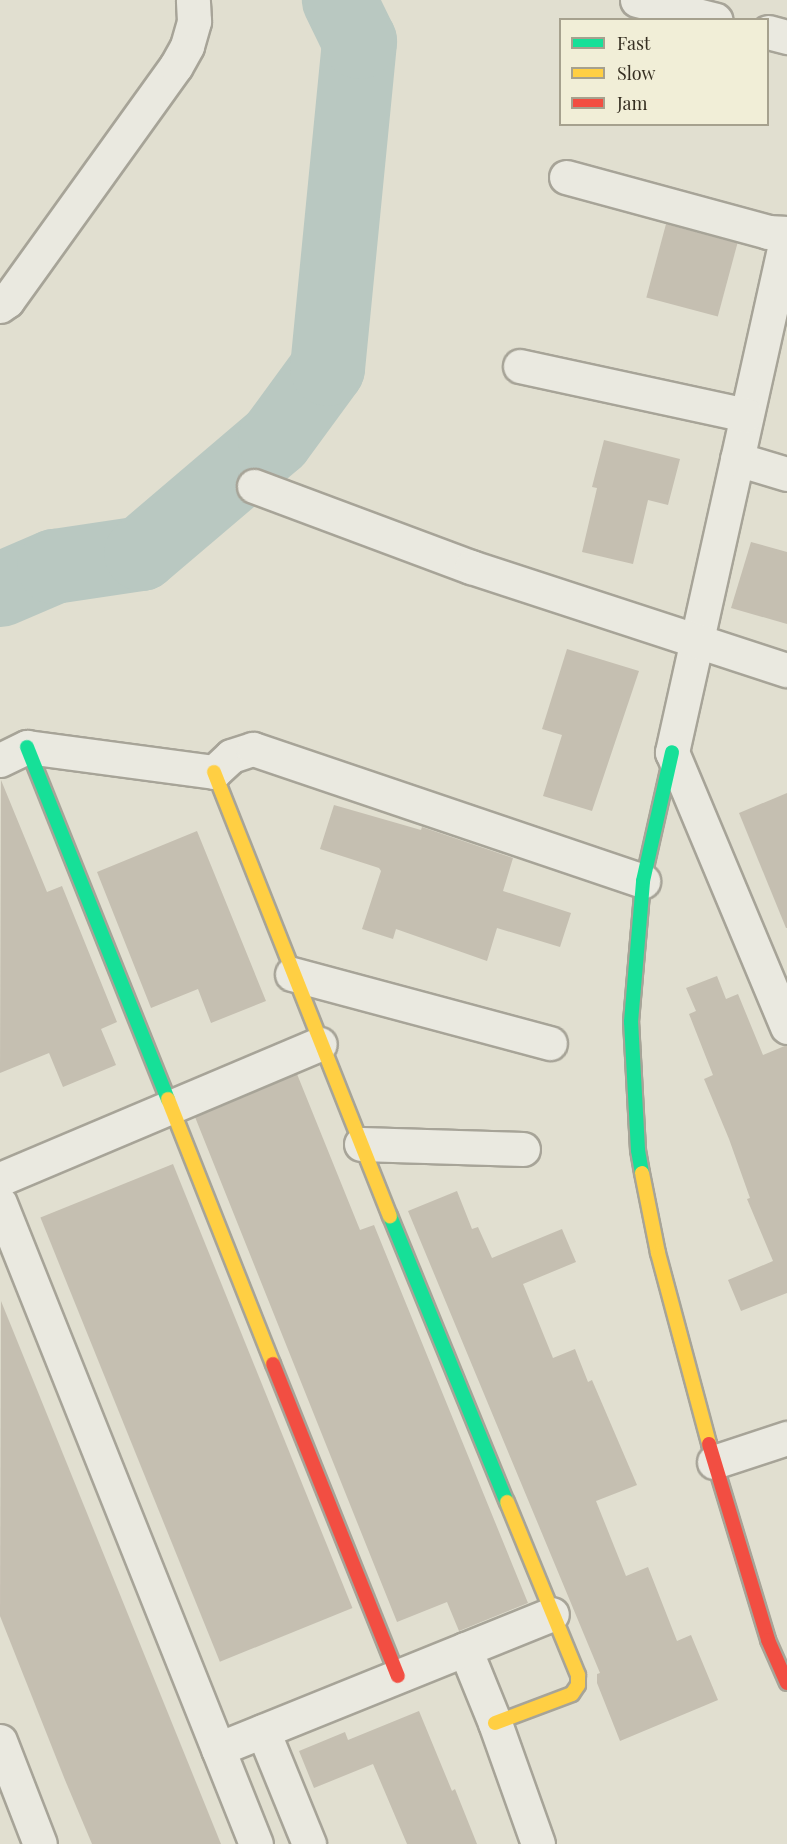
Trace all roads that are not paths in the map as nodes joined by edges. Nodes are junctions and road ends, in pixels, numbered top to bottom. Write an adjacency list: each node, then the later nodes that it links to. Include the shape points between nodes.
1 (193, 0): 9 (street, via 194,21 176,66)
2 (637, 0): 3 (street)
3 (708, 18)
4 (769, 32): 5 (street)
5 (787, 37)
6 (566, 177): 7 (street)
7 (787, 234): 8 (street)
8 (783, 271): 11 (street)
9 (0, 306)
10 (520, 366): 11 (street)
11 (746, 415): 12 (street)
12 (737, 459): 13 (street); 15 (street)
13 (787, 474)
14 (254, 486): 15 (street, via 471,567)
15 (697, 639): 16 (street); 17 (street)
16 (787, 670)
17 (672, 752): 20 (street); 22 (street)
18 (14, 753): 19 (street); 25 (street)
19 (214, 772): 20 (street, via 231,756 253,749); 21 (street)
20 (643, 881): 31 (street, via 631,1022 638,1150 658,1253)
21 (292, 974): 23 (street); 24 (street)
22 (787, 1027)
23 (550, 1043)
24 (320, 1044): 25 (street); 26 (street)
25 (171, 1106): 28 (street); 34 (street)
26 (360, 1144): 27 (street); 32 (street)
27 (523, 1149)
28 (0, 1179)
29 (0, 1203): 39 (street)
30 (787, 1438): 31 (street)
31 (714, 1462): 35 (street, via 768,1640)
32 (552, 1614): 33 (street); 36 (street, via 578,1675 576,1691)
33 (465, 1649): 34 (street); 36 (street)
34 (398, 1676): 37 (street)
35 (787, 1683)
36 (495, 1723): 43 (street)
37 (263, 1731): 39 (street); 42 (street)
38 (0, 1741): 40 (street)
39 (218, 1749): 41 (street)
40 (39, 1844)
41 (256, 1844)
42 (309, 1844)
43 (538, 1844)

